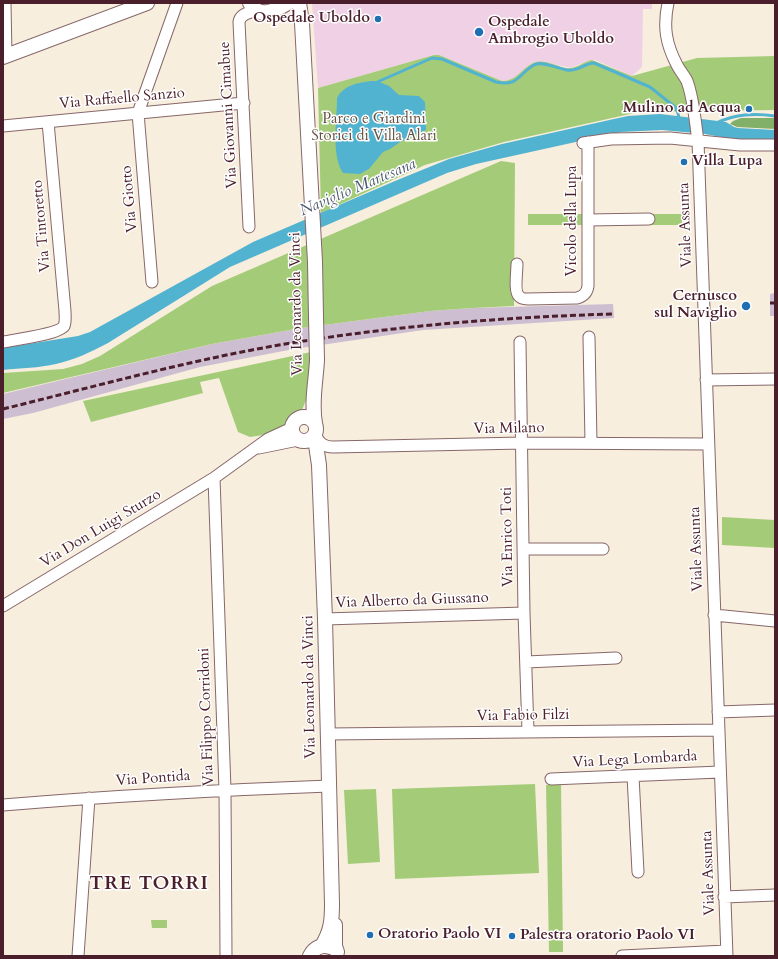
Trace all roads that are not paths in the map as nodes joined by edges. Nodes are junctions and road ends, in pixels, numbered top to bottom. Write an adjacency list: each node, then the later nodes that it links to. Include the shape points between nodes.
1 (5, 3): 7 (street)
2 (147, 3): 7 (street)
3 (177, 3): 9 (street)
4 (291, 3): 6 (street, via 263,13); 24 (street, Via Leonardo da Vinci, bridge, via 302,23 315,262 317,360)
5 (668, 3): 12 (street, Viale Assunta, via 667,41 669,50 687,82 694,108)
6 (253, 7): 8 (street, Via Giovanni Cimabue, via 240,19)
7 (4, 57)
8 (244, 103): 9 (street, Via Raffaello Sanzio); 16 (street, Via Giovanni Cimabue)
9 (138, 113): 10 (street, Via Raffaello Sanzio); 18 (street, Via Giotto)
10 (48, 122): 11 (street, Via Raffaello Sanzio); 20 (street, Via Tintoretto, via 65,321 63,328 49,333)
11 (3, 126)
12 (698, 141): 13 (street); 15 (street, Vicolo della Lupa, via 656,138 585,142); 23 (street, Viale Assunta)
13 (775, 145)
14 (649, 219): 15 (street)
15 (588, 220): 17 (street, Vicolo della Lupa, via 588,286 584,295 577,298 521,298 516,291)
16 (249, 227)
17 (517, 264)
18 (152, 282)
19 (589, 337): 28 (street)
20 (3, 342)
21 (520, 342): 27 (street, Via Enrico Toti)
22 (775, 379): 23 (street)
23 (706, 380): 29 (street, Viale Assunta)
24 (314, 393): 25 (street, Via Leonardo da Vinci); 26 (street, Via Leonardo da Vinci)
25 (315, 429): 26 (street, via 308,441); 26 (street, via 309,417); 27 (street, Via Milano, via 318,440 323,445 333,447); 30 (street, Via Leonardo da Vinci)
26 (297, 432): 30 (street); 31 (street, Via Don Luigi Sturzo, via 268,439)
27 (522, 443): 28 (street, Via Milano); 32 (street, Via Enrico Toti)
28 (591, 443): 29 (street, Via Milano)
29 (708, 444): 35 (street, Viale Assunta)
30 (318, 459): 37 (street, Via Leonardo da Vinci)
31 (214, 478): 34 (street, Via Don Luigi Sturzo); 50 (street, Via Filippo Corridoni)
32 (524, 549): 33 (street); 36 (street, Via Enrico Toti)
33 (602, 549)
34 (3, 606)
35 (714, 614): 38 (street); 42 (street, Viale Assunta)
36 (524, 616): 37 (street, Via Alberto da Giussano); 40 (street, Via Enrico Toti)
37 (325, 619): 45 (street, Via Leonardo da Vinci)
38 (775, 621)
39 (616, 658): 40 (street)
40 (526, 662): 44 (street, Via Enrico Toti)
41 (775, 710): 42 (street)
42 (718, 712): 43 (street, Viale Assunta)
43 (719, 730): 44 (street, Via Fabio Filzi); 46 (street, Viale Assunta)
44 (528, 731): 45 (street, Via Fabio Filzi)
45 (328, 734): 49 (street, Via Leonardo da Vinci)
46 (720, 772): 47 (street, Via Lega Lombarda); 55 (street, Viale Assunta)
47 (633, 776): 48 (street, Via Lega Lombarda); 53 (street)
48 (551, 779)
49 (329, 786): 50 (street, Via Pontida); 56 (street, Via Leonardo da Vinci)
50 (225, 790): 51 (street, Via Pontida); 61 (street, Via Filippo Corridoni)
51 (89, 798): 52 (street, Via Pontida); 60 (street)
52 (3, 805)
53 (638, 872)
54 (775, 895): 55 (street)
55 (724, 897): 58 (street, Viale Assunta)
56 (332, 914): 57 (street, Via Leonardo da Vinci, via 329,935); 59 (street, Via Leonardo da Vinci)
57 (322, 946): 59 (street, via 328,946); 62 (street, via 314,950)
58 (726, 953): 63 (street)
59 (338, 954)
60 (78, 956)
61 (226, 956)
62 (310, 956)
63 (622, 956)

